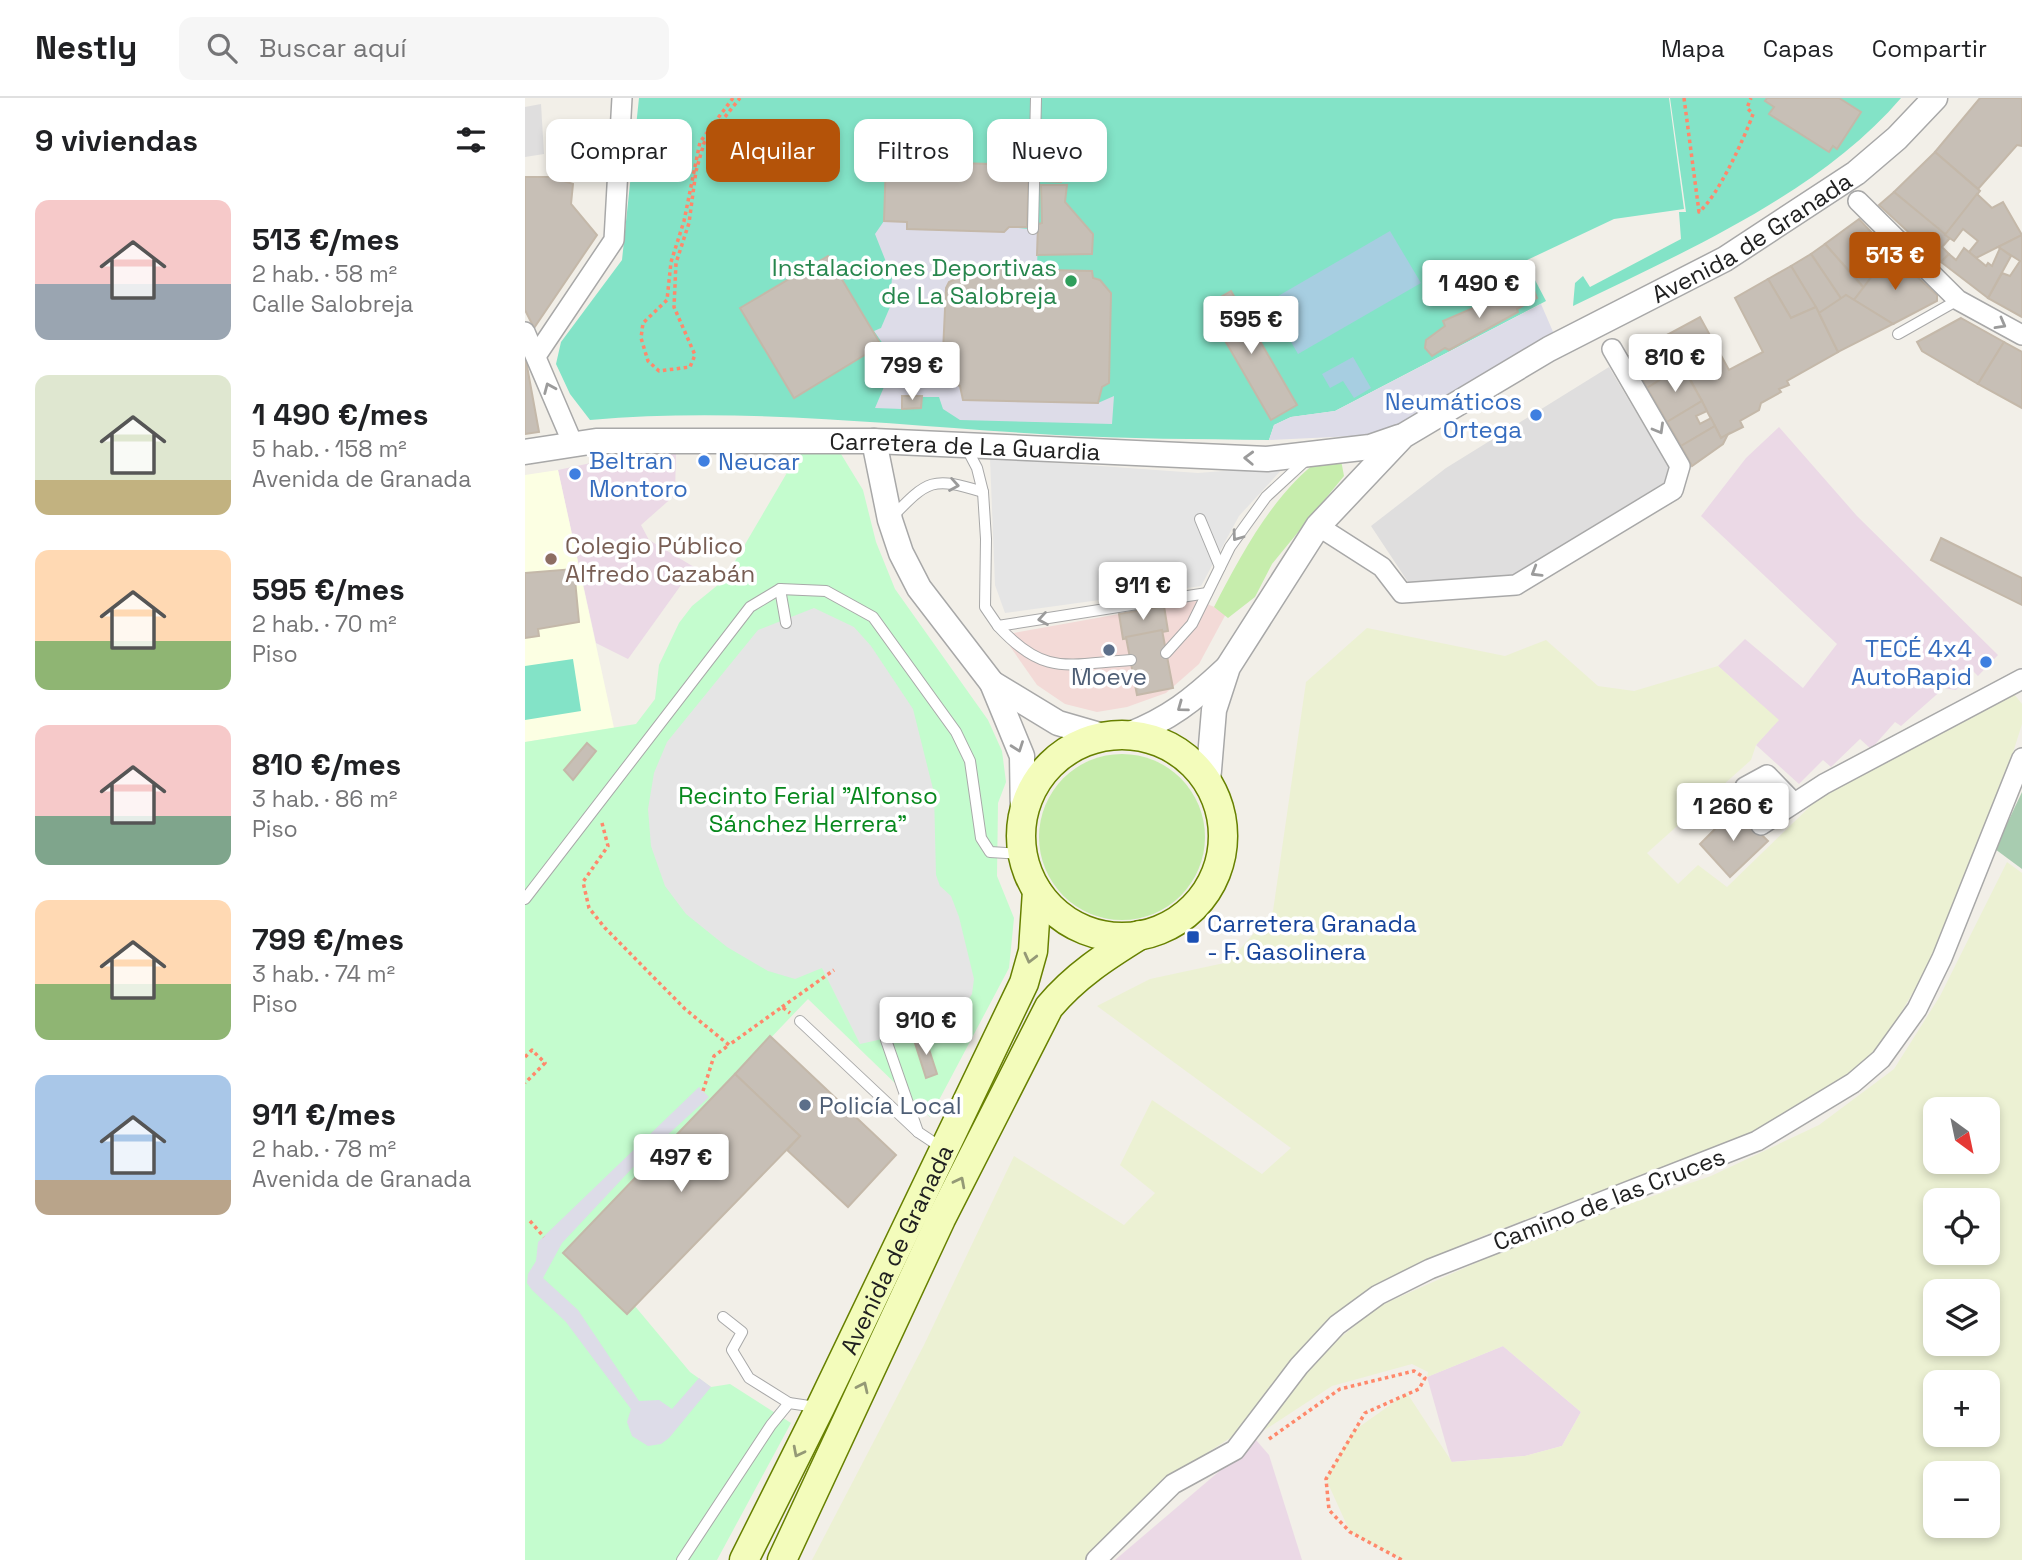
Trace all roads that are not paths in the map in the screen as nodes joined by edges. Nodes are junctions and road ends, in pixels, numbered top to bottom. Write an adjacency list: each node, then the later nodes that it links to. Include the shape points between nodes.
1 (622, 98): 11 (street, via 614,240)
2 (1036, 98): 5 (lane)
3 (1935, 98): 12 (street, Avenida de Granada, via 1856,173 1725,260 1549,349)
4 (1858, 201): 6 (street)
5 (1033, 229)
6 (1958, 300): 8 (lane); 9 (street, one-way to 9)
7 (525, 332): 11 (street)
8 (1898, 334)
9 (2022, 335)
10 (1612, 349): 21 (street, one-way to 21, via 1680,466 1673,490 1516,585 1402,593 1382,567)
11 (536, 356): 14 (street, one-way to 11)
12 (1403, 436): 16 (street, Carretera de La Guardia, via 1370,447); 21 (street, Avenida de Granada)
13 (874, 441): 14 (street, Carretera de La Guardia); 15 (street, Carretera de La Guardia); 20 (street)
14 (573, 444): 17 (street, Carretera de La Guardia)
15 (965, 447): 16 (street, Carretera de La Guardia, one-way to 15, via 1267,458); 18 (lane)
16 (1316, 450): 22 (lane, one-way to 22, via 1266,497)
17 (525, 452)
18 (983, 492): 20 (lane, one-way to 18, via 929,483 948,482); 26 (lane, via 985,607)
19 (1200, 519): 22 (lane)
20 (890, 520): 31 (street, via 919,588)
21 (1318, 526): 29 (street, Avenida de Granada)
22 (1220, 567): 24 (lane)
23 (780, 589): 25 (lane); 39 (lane, via 826,591 873,617 956,732 969,761 981,838 990,852); 41 (lane, via 750,607)
24 (1207, 593): 26 (lane, one-way to 26); 27 (lane, via 1192,624)
25 (786, 623)
26 (998, 626): 28 (lane, via 1020,650 1051,665)
27 (1166, 653)
28 (1131, 660)
29 (1228, 667): 32 (street, Avenida de Granada, one-way to 32, via 1183,708); 34 (street, Avenida de Granada, via 1214,710)
30 (2022, 679): 36 (street)
31 (992, 683): 32 (street, via 1058,723); 37 (street, one-way to 37, via 1022,756)
32 (1116, 736): 34 (main road, via 1144,737 1174,748); 37 (main road, via 1087,741 1057,759 1035,785)
33 (2022, 758): 53 (street, Camino de las Cruces, via 1942,958 1917,1009 1881,1059 1853,1083 1756,1141 1430,1269 1378,1295 1337,1325 1299,1366 1235,1450 1173,1484)
34 (1208, 782): 42 (main road, via 1223,828 1215,876 1185,915)
35 (1745, 787): 36 (street, via 1767,775)
36 (1794, 803): 38 (street)
37 (1023, 817): 39 (main road)
38 (1761, 825)
39 (1022, 855): 40 (main road)
40 (1037, 891): 42 (main road, via 1057,913 1082,928 1110,936); 46 (main road, Avenida de Granada, one-way to 46, via 1033,951 1024,984)
41 (525, 899)
42 (1140, 935): 52 (main road, Avenida de Granada, one-way to 42, via 941,1219 1049,1007 1094,963)
43 (800, 1021): 45 (lane)
44 (886, 1040): 45 (lane)
45 (918, 1132): 46 (lane)
46 (943, 1148): 49 (main road, Avenida de Granada)
47 (723, 1317): 48 (lane, via 742,1332 732,1350 749,1378)
48 (789, 1403): 49 (lane); 50 (lane)
49 (820, 1408): 51 (main road, Avenida de Granada, one-way to 51)
50 (682, 1560)
51 (744, 1560)
52 (782, 1560)
53 (1096, 1560)

